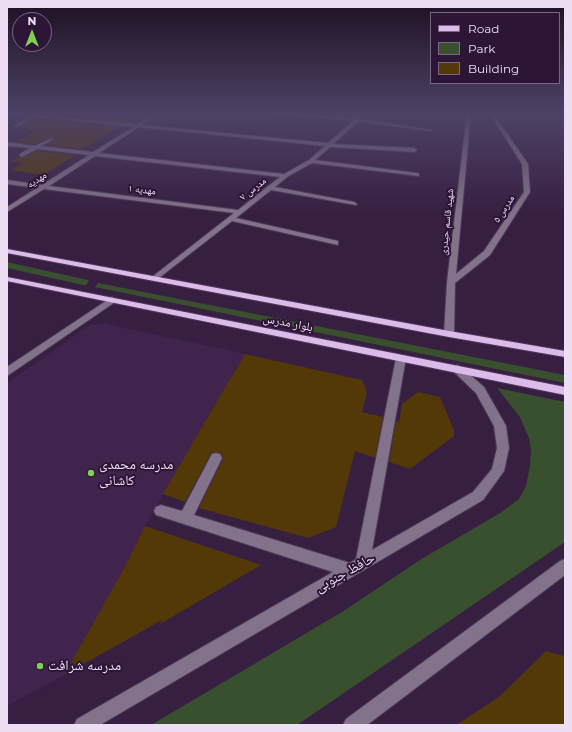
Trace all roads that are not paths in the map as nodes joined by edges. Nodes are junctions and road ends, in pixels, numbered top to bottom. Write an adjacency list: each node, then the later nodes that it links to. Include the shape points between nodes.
1 (37, 147): 10 (street)
2 (38, 147): 9 (street)
3 (105, 147): 9 (street, مهدیه)
4 (327, 147): 11 (street, مدرس ۷)
5 (366, 147): 8 (street)
6 (465, 147): 25 (street, شهید قاسم حیدری)
7 (514, 147): 25 (street, مدرس ۵, via 525,164 527,192 488,253)
8 (414, 150)
9 (95, 154): 13 (street); 15 (street, مهدیه)
10 (22, 155)
11 (311, 161): 12 (street); 13 (street, مدرس ۷)
12 (417, 175)
13 (285, 176): 16 (street, مدرس ۷)
14 (7, 182): 15 (street, مهدیه ۱)
15 (42, 187): 18 (street, مهدیه); 19 (street, مهدیه ۱)
16 (270, 188): 17 (street); 19 (street, مدرس ۷)
17 (354, 204)
18 (7, 210)
19 (239, 212): 20 (street, مدرس ۷)
20 (230, 219): 21 (street); 24 (street, مدرس ۷)
21 (335, 243)
22 (7, 250): 24 (main road, بلوار مدرس)
23 (7, 279): 26 (main road, بلوار مدرس)
24 (155, 279): 27 (main road, بلوار مدرس)
25 (451, 282): 27 (street, شهید قاسم حیدری)
26 (112, 300): 29 (main road, بلوار مدرس); 31 (street)
27 (449, 334): 28 (main road, بلوار مدرس)
28 (565, 354)
29 (401, 358): 30 (main road, بلوار مدرس); 37 (street)
30 (457, 369): 32 (main road, بلوار مدرس); 37 (street, حافظ جنوبی, via 480,390 499,425 503,448 498,470 478,496)
31 (7, 372)
32 (565, 391)
33 (216, 458): 35 (street)
34 (161, 510): 35 (street)
35 (185, 519): 37 (street)
36 (565, 566): 39 (street)
37 (356, 567): 38 (street, حافظ جنوبی)
38 (83, 725)
39 (352, 725)

